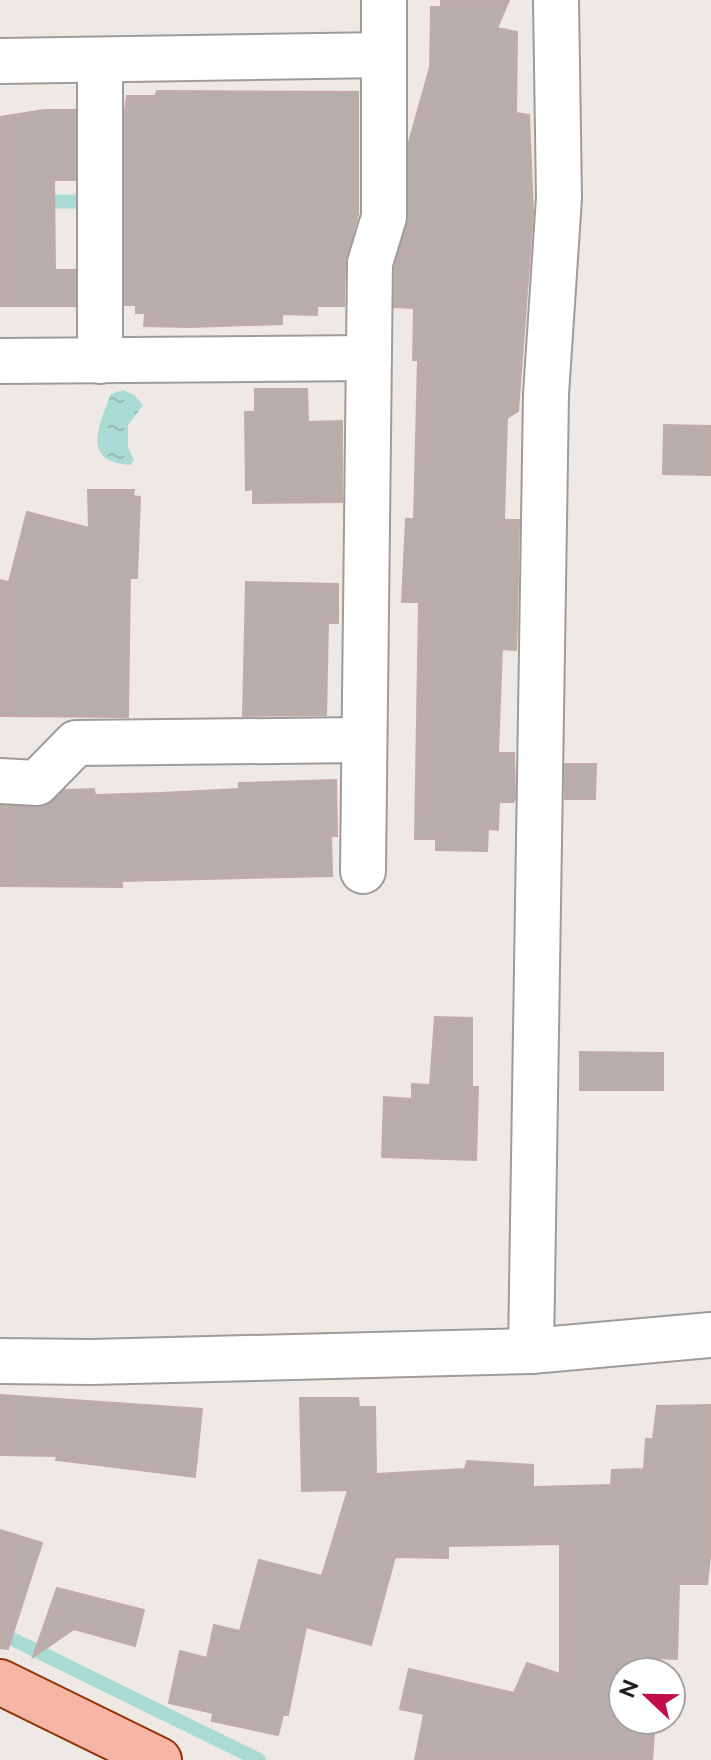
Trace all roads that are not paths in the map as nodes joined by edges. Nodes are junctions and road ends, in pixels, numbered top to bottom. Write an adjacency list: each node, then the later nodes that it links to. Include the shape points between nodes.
1 (384, 0): 3 (street)
2 (556, 0): 13 (street, via 559,198 546,394)
3 (384, 55): 4 (street); 6 (street, via 384,217 370,263)
4 (100, 60): 5 (street); 8 (street)
5 (0, 61)
6 (369, 358): 8 (street); 9 (street)
7 (0, 361): 8 (street)
8 (100, 361)
9 (362, 740): 10 (street, via 76,743 37,783); 11 (street)
10 (0, 781)
11 (363, 871)
12 (711, 1335): 13 (street)
13 (531, 1351): 14 (street)
14 (0, 1361)
15 (0, 1682): 16 (main road)
16 (159, 1760)

